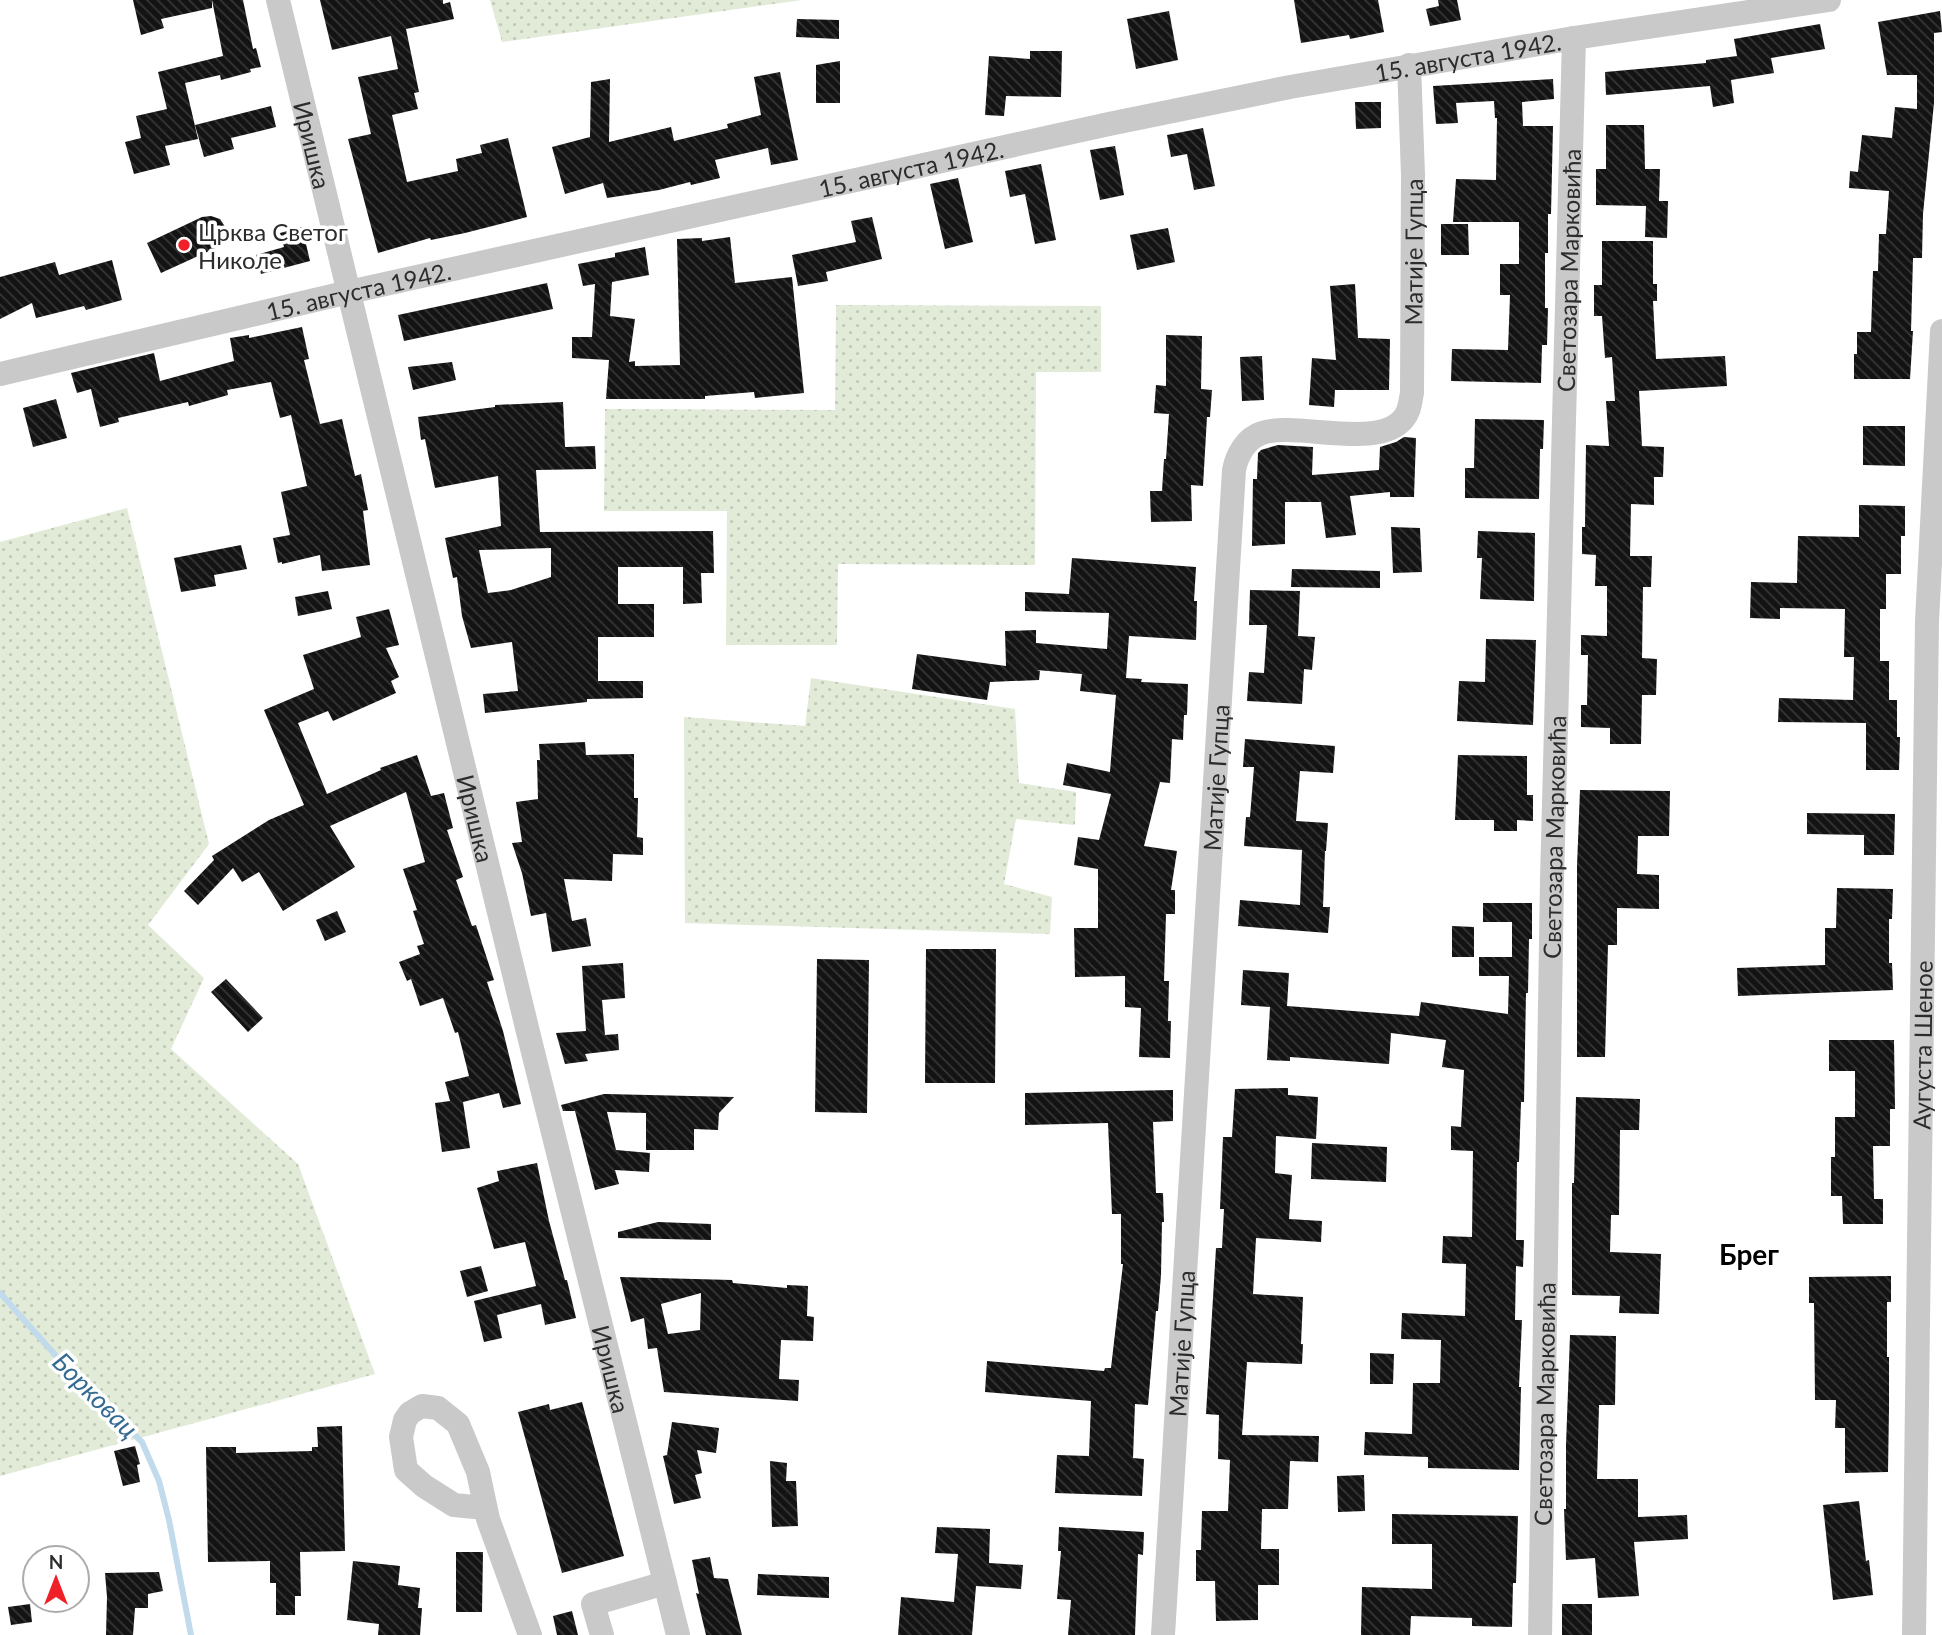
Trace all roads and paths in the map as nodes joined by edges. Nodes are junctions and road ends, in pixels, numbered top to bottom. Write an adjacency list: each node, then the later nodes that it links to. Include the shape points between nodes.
1 (278, 0): 5 (street, Иришка)
2 (1829, 0): 3 (street, 15. августа 1942.)
3 (1574, 38): 4 (street, 15. августа 1942.); 14 (street, Светозара Марковића, via 1552,880)
4 (1409, 65): 5 (street, 15. августа 1942., via 1122,122); 13 (street, Матије Гупца, via 1413,175 1409,411 1398,425 1382,432 1261,433 1243,448 1234,470)
5 (349, 292): 7 (street, 15. августа 1942.); 9 (street, Иришка)
6 (1942, 331): 15 (street, Аугуста Шеное, via 1926,635)
7 (0, 374)
8 (485, 1508): 10 (street)
9 (665, 1583): 11 (street, via 593,1604); 12 (street, Иришка)
10 (530, 1635)
11 (602, 1635)
12 (678, 1635)
13 (1163, 1635)
14 (1540, 1635)
15 (1914, 1635)

